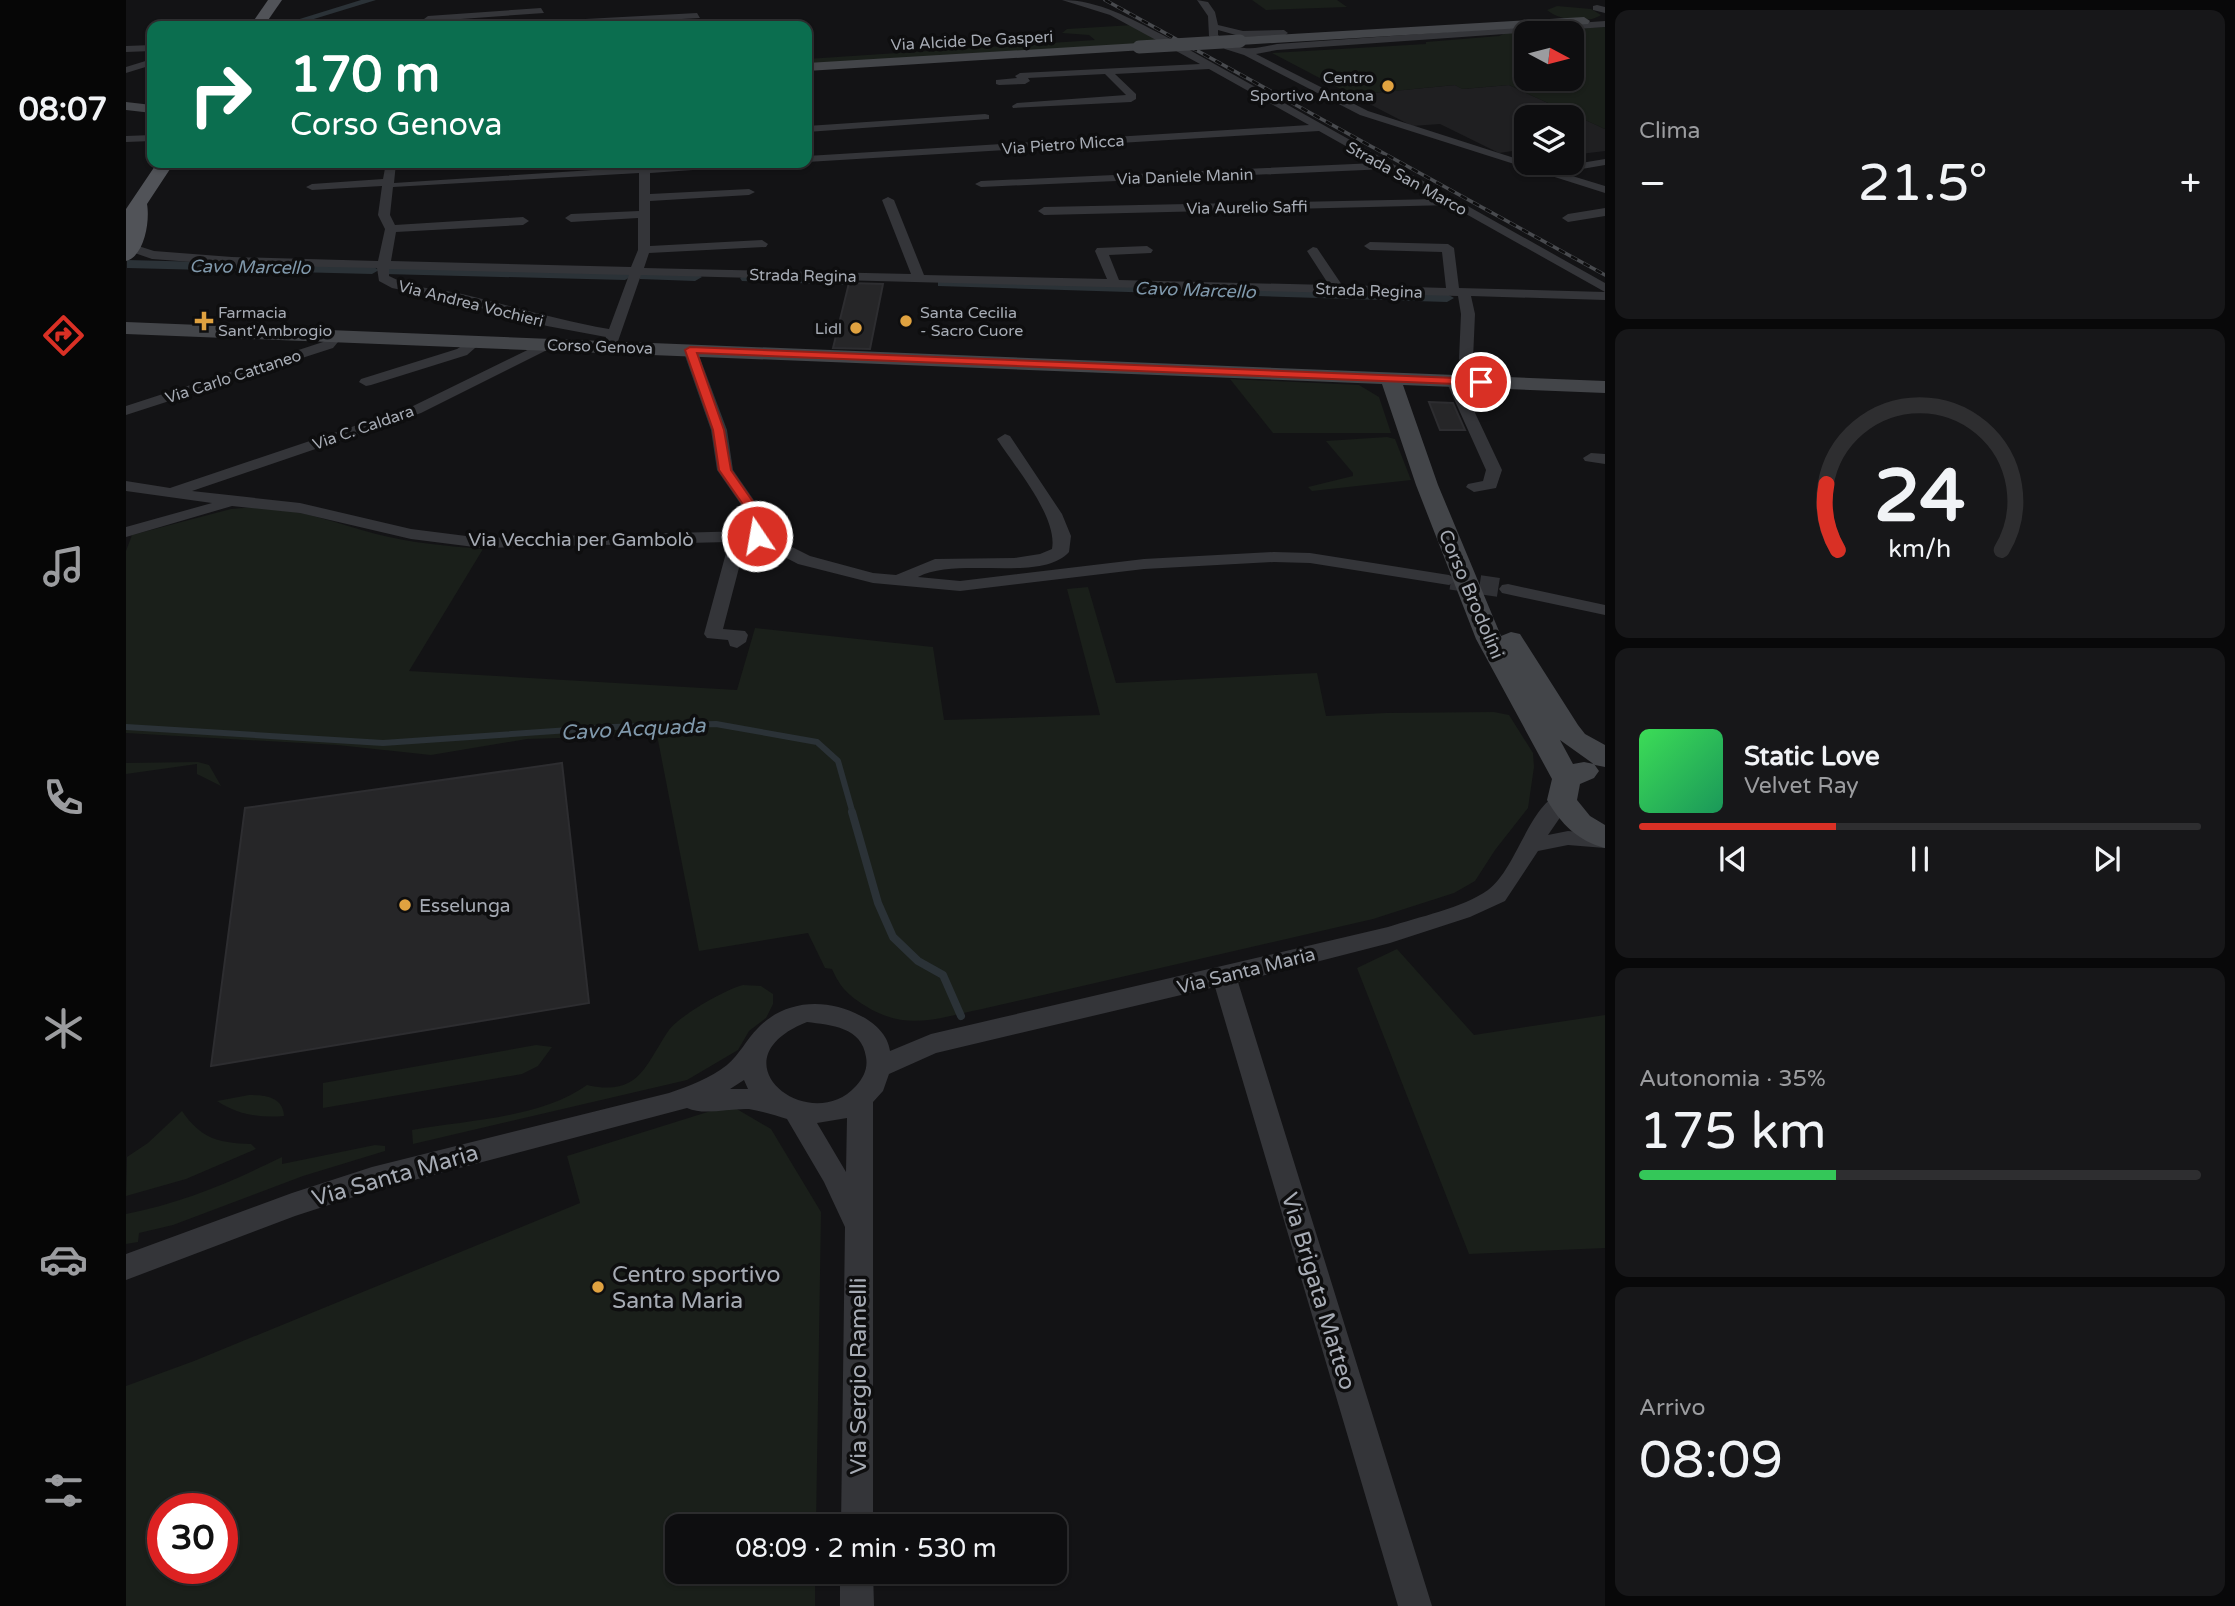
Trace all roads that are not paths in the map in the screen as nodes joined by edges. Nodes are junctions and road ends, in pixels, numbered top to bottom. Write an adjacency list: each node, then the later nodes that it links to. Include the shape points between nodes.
1 (275, 0): 9 (main road)
2 (535, 0): 5 (street)
3 (1066, 0): 22 (street, Strada San Marco, via 1113,13)
4 (1202, 0): 16 (street, via 1212,10)
5 (541, 11): 10 (street); 11 (street)
6 (697, 16): 12 (street)
7 (1601, 16): 14 (main road); 18 (street)
8 (1513, 17): 13 (main road, via 1541,10 1554,18); 16 (street, via 1259,35); 17 (main road)
9 (260, 21)
10 (428, 21)
11 (547, 21)
12 (615, 21)
13 (1576, 21)
14 (1584, 22)
15 (1514, 26): 17 (main road)
16 (1215, 27): 18 (street, via 1213,36 1228,47)
17 (1433, 30): 18 (main road)
18 (1244, 47): 23 (main road, Via Alcide De Gasperi, bridge, via 1139,47); 45 (street, via 1364,113)
19 (147, 48): 20 (street)
20 (126, 49)
21 (147, 64): 24 (street)
22 (1209, 66): 25 (street); 31 (street, Strada San Marco)
23 (812, 67)
24 (126, 70)
25 (1107, 71): 26 (street, via 1020,76 1025,81); 29 (street, via 1131,99)
26 (999, 82)
27 (126, 105): 28 (main road)
28 (147, 106)
29 (1017, 106)
30 (985, 117): 35 (street)
31 (1318, 128): 35 (street, Via Pietro Micca); 40 (street, Strada San Marco)
32 (812, 130): 35 (street)
33 (147, 138): 34 (street)
34 (126, 139)
35 (855, 141): 38 (street, Via Pietro Micca)
36 (147, 148): 37 (street)
37 (126, 149)
38 (812, 157)
39 (1605, 162): 45 (street, via 1573,167)
40 (1388, 166): 47 (street, Via Daniele Manin); 53 (street, Strada San Marco)
41 (161, 168): 54 (main road)
42 (391, 168): 46 (street)
43 (618, 168): 46 (street)
44 (646, 168): 51 (street)
45 (1559, 176): 49 (street)
46 (393, 184): 48 (street); 62 (street, via 384,215)
47 (981, 184)
48 (312, 187)
49 (1605, 190)
50 (749, 192): 51 (street)
51 (646, 198): 57 (street)
52 (888, 200): 71 (street)
53 (1449, 202): 55 (street, Via Aurelio Saffi); 73 (street, Strada San Marco)
54 (132, 209): 61 (main road); 68 (main road, via 141,220)
55 (1044, 211)
56 (1605, 212): 59 (street)
57 (646, 214): 58 (street); 65 (street)
58 (571, 218)
59 (1568, 218)
60 (523, 220): 62 (street)
61 (126, 223)
62 (391, 229): 69 (street)
63 (762, 244): 65 (street)
64 (1370, 246): 75 (street, via 1448,248)
65 (644, 250): 70 (street)
66 (1147, 250): 72 (street, via 1101,251)
67 (1313, 251): 74 (street)
68 (127, 254): 69 (street, Strada Regina)
69 (384, 265): 70 (street, Strada Regina); 79 (street, Via Andrea Vochieri, via 382,276 397,285)
70 (638, 271): 71 (street, Strada Regina); 79 (street)
71 (919, 278): 72 (street, Strada Regina)
72 (1114, 282): 74 (street, Strada Regina)
73 (1605, 288)
74 (1338, 289): 75 (street, Strada Regina)
75 (1459, 292): 76 (street, Strada Regina); 85 (street, via 1468,314 1466,359)
76 (1605, 296)
77 (131, 327): 78 (main road, Corso Genova)
78 (336, 336): 80 (main road, Corso Genova); 88 (street, Via Carlo Cattaneo, via 328,345)
79 (612, 340): 81 (main road, Corso Genova); 82 (main road, Corso Genova)
80 (476, 341): 81 (main road, Corso Genova); 84 (street, via 462,352)
81 (548, 344): 92 (street, Via C. Caldara, via 415,410)
82 (690, 350): 87 (main road, Corso Genova, via 1341,376 1379,389); 95 (street, via 719,430 725,470 759,519)
83 (1446, 381): 85 (main road); 87 (main road, via 1420,390); 91 (street, via 1494,470 1490,485)
84 (366, 382)
85 (1481, 382): 86 (main road)
86 (1605, 387)
87 (1400, 390): 102 (main road, Corso Brodolini, via 1511,640 1567,732); 104 (main road, Corso Brodolini, via 1489,639)
88 (126, 411)
89 (1005, 439): 98 (street, via 1054,514 1063,536 1060,552 1026,562 936,564)
90 (126, 486): 92 (street, Via Vecchia per Gambolò)
91 (1474, 486)
92 (170, 493): 93 (street, Via Vecchia per Gambolò)
93 (236, 502): 94 (street); 96 (street, Via Vecchia per Gambolò, via 300,508 411,534 482,543)
94 (126, 532)
95 (757, 536): 96 (street, Via Vecchia per Gambolò); 98 (street, via 804,560)
96 (739, 537): 101 (street, via 713,634 739,635)
97 (1449, 580): 98 (street, via 1310,558 1274,557 1144,564 960,586)
98 (898, 581)
99 (1508, 589): 100 (street)
100 (1605, 610)
101 (737, 642)
102 (1605, 758)
103 (1605, 769): 104 (main road, via 1587,769)
104 (1565, 789): 105 (main road, Corso Brodolini, via 1568,813); 106 (street, Via Santa Maria)
105 (1605, 840): 106 (street, via 1568,838)
106 (1533, 845): 107 (street, Via Santa Maria, via 1497,895 1462,911 1390,935)
107 (1224, 976): 109 (street, Via Santa Maria); 120 (street, Via Brigata Matteo)
108 (875, 1040): 109 (street, Via Santa Maria); 110 (street, Via Santa Maria, via 849,1018 806,1012 783,1020 765,1034); 111 (street)
109 (931, 1044): 111 (street, Via Santa Maria)
110 (755, 1052): 113 (street, Via Santa Maria, via 738,1072 717,1086); 114 (street, via 757,1083 768,1097)
111 (880, 1067): 112 (street, via 874,1084)
112 (860, 1099): 114 (street, Via Santa Maria, via 820,1114); 115 (street, Via Sergio Ramelli)
113 (670, 1103): 114 (street, Via Santa Maria, via 749,1099); 116 (street, Via Santa Maria, via 372,1179)
114 (790, 1109): 115 (street, via 834,1175)
115 (858, 1226): 117 (street, Via Sergio Ramelli)
116 (126, 1267)
117 (858, 1514)
118 (857, 1584): 119 (street)
119 (857, 1606)
120 (1415, 1606)

